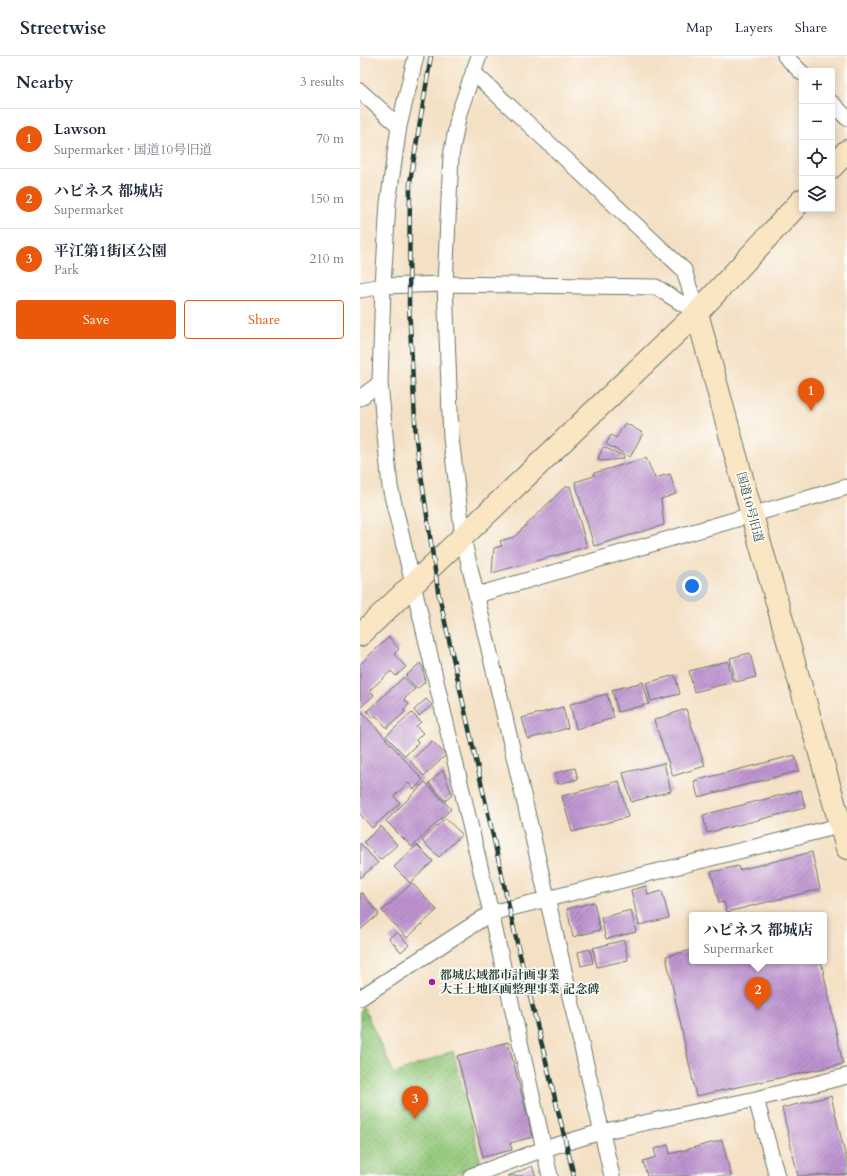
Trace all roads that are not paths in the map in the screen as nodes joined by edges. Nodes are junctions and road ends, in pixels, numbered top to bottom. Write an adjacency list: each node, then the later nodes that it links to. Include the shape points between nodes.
1 (416, 56): 9 (street)
2 (479, 56): 5 (street)
3 (785, 56): 4 (street)
4 (799, 70)
5 (473, 72): 13 (street, via 459,113 451,156); 16 (street, via 684,270)
6 (360, 91): 9 (street)
7 (833, 104): 8 (street)
8 (847, 118)
9 (399, 126): 14 (street, via 388,203)
10 (847, 151): 11 (street)
11 (835, 164)
12 (799, 203): 16 (street)
13 (445, 284): 14 (street); 16 (street, via 656,287); 21 (street)
14 (383, 286): 15 (street); 17 (street)
15 (360, 290)
16 (698, 313): 20 (street, 国道10号旧道); 21 (street)
17 (380, 383): 18 (street); 22 (street, via 390,487)
18 (360, 398)
19 (847, 487): 20 (street)
20 (752, 515): 23 (street); 25 (street, 国道10号旧道)
21 (463, 538): 22 (street); 23 (street)
22 (414, 585): 24 (street); 28 (street)
23 (477, 595): 27 (street)
24 (360, 636)
25 (844, 825): 26 (street, 国道10号旧道); 27 (street)
26 (847, 848)
27 (546, 898): 28 (street); 32 (street)
28 (491, 913): 29 (street); 33 (street)
29 (360, 998)
30 (847, 1076): 31 (street)
31 (756, 1099): 32 (street); 37 (street)
32 (601, 1132): 33 (street); 36 (street)
33 (544, 1149): 34 (street); 35 (street)
34 (471, 1176)
35 (550, 1176)
36 (612, 1176)
37 (777, 1176)

